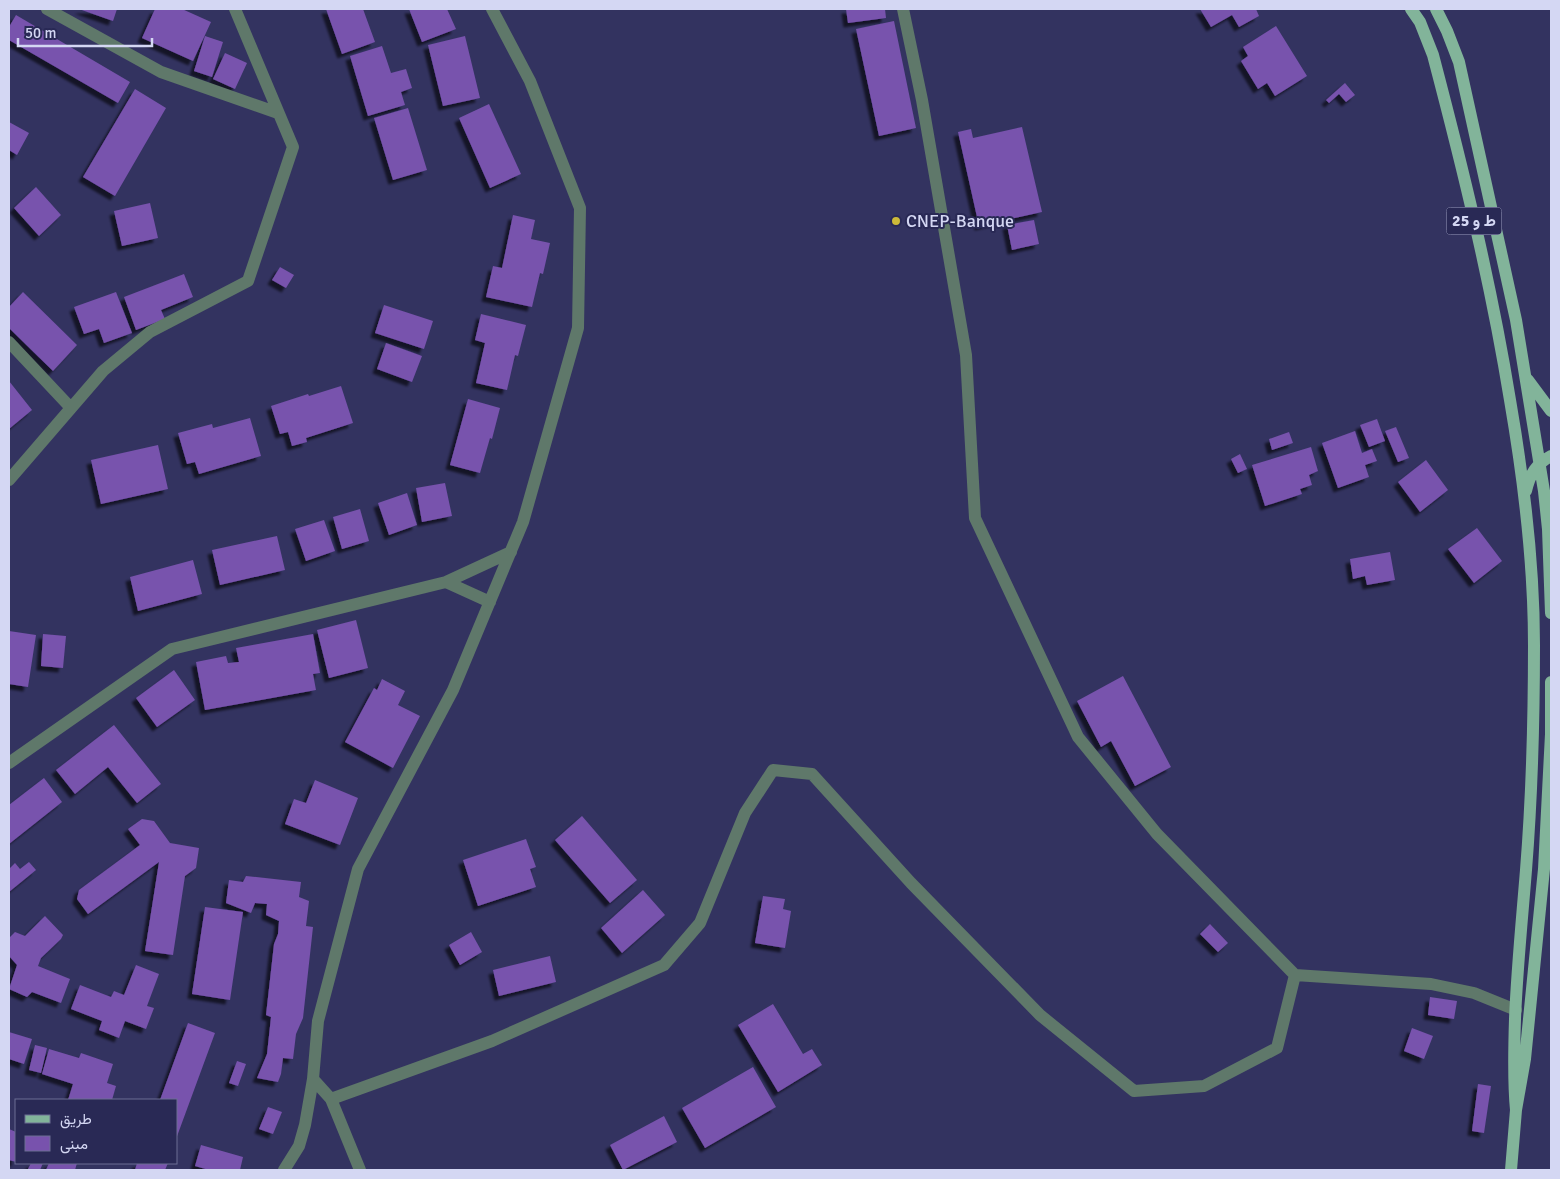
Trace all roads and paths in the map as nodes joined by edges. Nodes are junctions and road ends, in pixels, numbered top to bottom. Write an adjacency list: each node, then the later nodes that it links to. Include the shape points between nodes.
1 (47, 9): 7 (street, via 161,72)
2 (236, 9): 7 (street)
3 (492, 9): 17 (street, via 530,81 580,208 578,328 524,522)
4 (903, 9): 23 (street, via 966,355 975,518 1078,737 1157,834)
5 (1411, 9): 12 (main road, ط و 25, via 1420,22 1433,55 1447,109 1486,270)
6 (1436, 9): 9 (main road, via 1459,62 1506,270)
7 (278, 113): 10 (street, via 293,147 248,281 150,332 103,371)
8 (9, 342): 10 (street)
9 (1526, 376): 11 (main road); 13 (main road)
10 (71, 408): 14 (street)
11 (1551, 411)
12 (1517, 439): 13 (main road); 15 (main road)
13 (1548, 462): 15 (main road, via 1528,482); 16 (main road)
14 (9, 480)
15 (1525, 494): 24 (main road, via 1534,587 1534,699 1527,865)
16 (1550, 526): 20 (main road)
17 (511, 552): 18 (street); 19 (street)
18 (446, 582): 19 (street); 22 (street, via 172,649)
19 (490, 602): 25 (street, via 453,690 358,869 318,1020)
20 (1551, 613)
21 (1551, 682): 27 (main road, via 1544,869 1526,1059)
22 (9, 763)
23 (1295, 975): 24 (street, via 1431,984 1474,993); 26 (street, via 1278,1048 1204,1086 1134,1091 1040,1014 911,883 812,774 773,770 745,813 700,923 664,965 492,1040)
24 (1516, 1010): 27 (main road, via 1513,1084)
25 (313, 1079): 26 (street); 28 (street, via 299,1146)
26 (331, 1099): 29 (street)
27 (1516, 1110): 30 (main road)
28 (284, 1170)
29 (360, 1170)
30 (1511, 1170)

